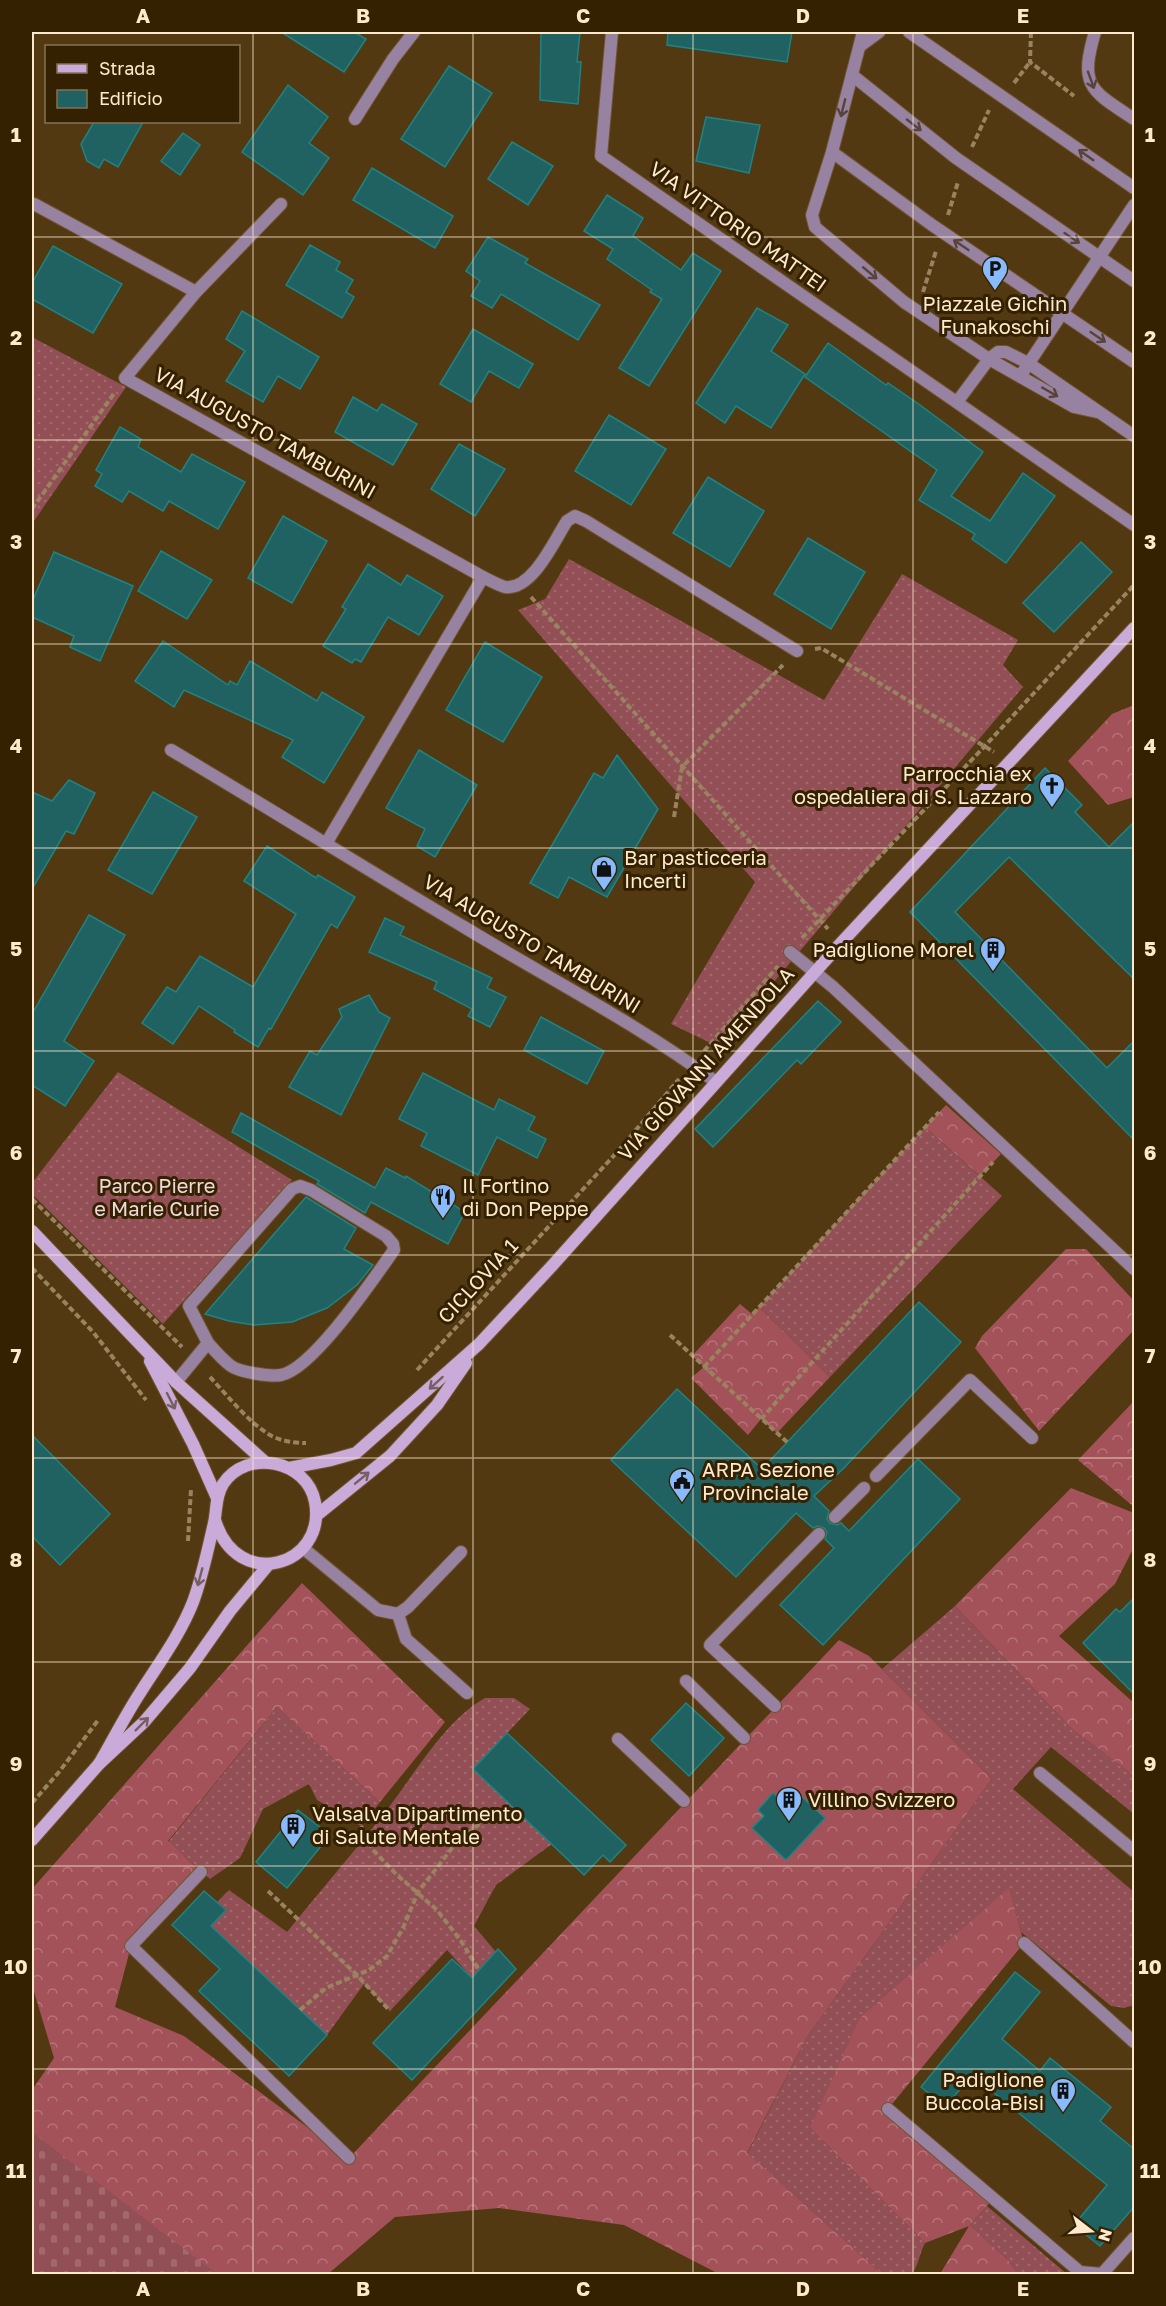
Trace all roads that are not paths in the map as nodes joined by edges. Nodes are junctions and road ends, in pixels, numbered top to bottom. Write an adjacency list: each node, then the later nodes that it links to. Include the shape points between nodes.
1 (414, 32): 9 (street)
2 (612, 32): 24 (street, VIA VITTORIO MATTEI, via 601,156)
3 (863, 32): 7 (street)
4 (879, 32): 7 (street)
5 (909, 32): 12 (street, one-way to 5)
6 (1095, 32): 10 (street, one-way to 10, via 1088,57 1091,86)
7 (860, 46): 8 (street)
8 (852, 75): 11 (street, one-way to 11); 16 (street, one-way to 16, via 956,158)
9 (356, 119)
10 (1134, 119)
11 (832, 152): 19 (street, one-way to 11); 20 (street, one-way to 20, via 812,215 815,227 904,302)
12 (1134, 188)
13 (34, 204): 18 (street)
14 (281, 204): 18 (street, VIA AUGUSTO TAMBURINI)
15 (1134, 206): 16 (street)
16 (1100, 257): 17 (street); 19 (street)
17 (1134, 281)
18 (196, 292): 28 (street, VIA AUGUSTO TAMBURINI, via 125,378)
19 (1062, 313): 21 (street, one-way to 21); 22 (street)
20 (989, 359): 22 (street, via 998,352 1006,352); 23 (street); 24 (street)
21 (1134, 362)
22 (1028, 363): 23 (street); 25 (street)
23 (1021, 376): 25 (street, one-way to 25, via 1074,406)
24 (957, 402): 27 (street, VIA VITTORIO MATTEI)
25 (1097, 412): 26 (street)
26 (1134, 436)
27 (1134, 525)
28 (483, 577): 30 (street, VIA AUGUSTO TAMBURINI, via 505,586 521,585 533,574 567,521 575,516); 32 (street)
29 (1134, 628): 34 (main road, VIA GIOVANNI AMENDOLA)
30 (797, 651)
31 (171, 750): 32 (street, VIA AUGUSTO TAMBURINI)
32 (327, 842): 35 (street, VIA AUGUSTO TAMBURINI, via 630,1024)
33 (790, 952): 34 (street)
34 (815, 971): 35 (main road, VIA GIOVANNI AMENDOLA); 37 (street)
35 (716, 1082): 39 (main road, VIA GIOVANNI AMENDOLA)
36 (32, 1231): 40 (main road)
37 (1134, 1269)
38 (208, 1343): 38 (street, via 189,1306 292,1189 300,1186 311,1190 393,1244 394,1250 361,1297 304,1362 282,1375 233,1368); 41 (street)
39 (479, 1344): 44 (main road, VIA GIOVANNI AMENDOLA, one-way to 44, via 356,1453); 48 (main road, VIA GIOVANNI AMENDOLA, one-way to 39, via 390,1456 437,1405)
40 (144, 1349): 41 (main road); 47 (main road, one-way to 47)
41 (176, 1382): 43 (main road)
42 (1032, 1438): 45 (street, via 970,1380)
43 (265, 1462): 44 (main road, VIA GIOVANNI AMENDOLA); 47 (main road, VIA GIOVANNI AMENDOLA, via 235,1472)
44 (289, 1467): 48 (main road, via 310,1487)
45 (876, 1476)
46 (864, 1488): 49 (street)
47 (217, 1498): 50 (main road, VIA GIOVANNI AMENDOLA)
48 (316, 1515): 52 (main road)
49 (835, 1517)
50 (215, 1520): 54 (main road, via 219,1535 234,1552 254,1563); 61 (main road, VIA GIOVANNI AMENDOLA, one-way to 61, via 193,1602 180,1630)
51 (819, 1534): 58 (street, via 710,1645)
52 (303, 1548): 54 (main road, VIA GIOVANNI AMENDOLA, via 282,1562); 55 (street, via 378,1611)
53 (461, 1552): 55 (street)
54 (269, 1564): 61 (main road, VIA GIOVANNI AMENDOLA, one-way to 54, via 144,1722 190,1668)
55 (398, 1614): 57 (street, via 406,1639)
56 (686, 1681): 59 (street)
57 (467, 1694)
58 (775, 1706)
59 (744, 1738)
60 (618, 1739): 63 (street)
61 (99, 1764): 64 (main road, VIA GIOVANNI AMENDOLA)
62 (1041, 1773): 65 (street)
63 (684, 1801)
64 (32, 1840)
65 (1134, 1851)
66 (201, 1872): 70 (street, via 131,1946)
67 (1024, 1943): 68 (street)
68 (1132, 2034)
69 (888, 2109): 71 (street, via 1080,2272 1102,2274)
70 (350, 2158)
71 (1134, 2238)

